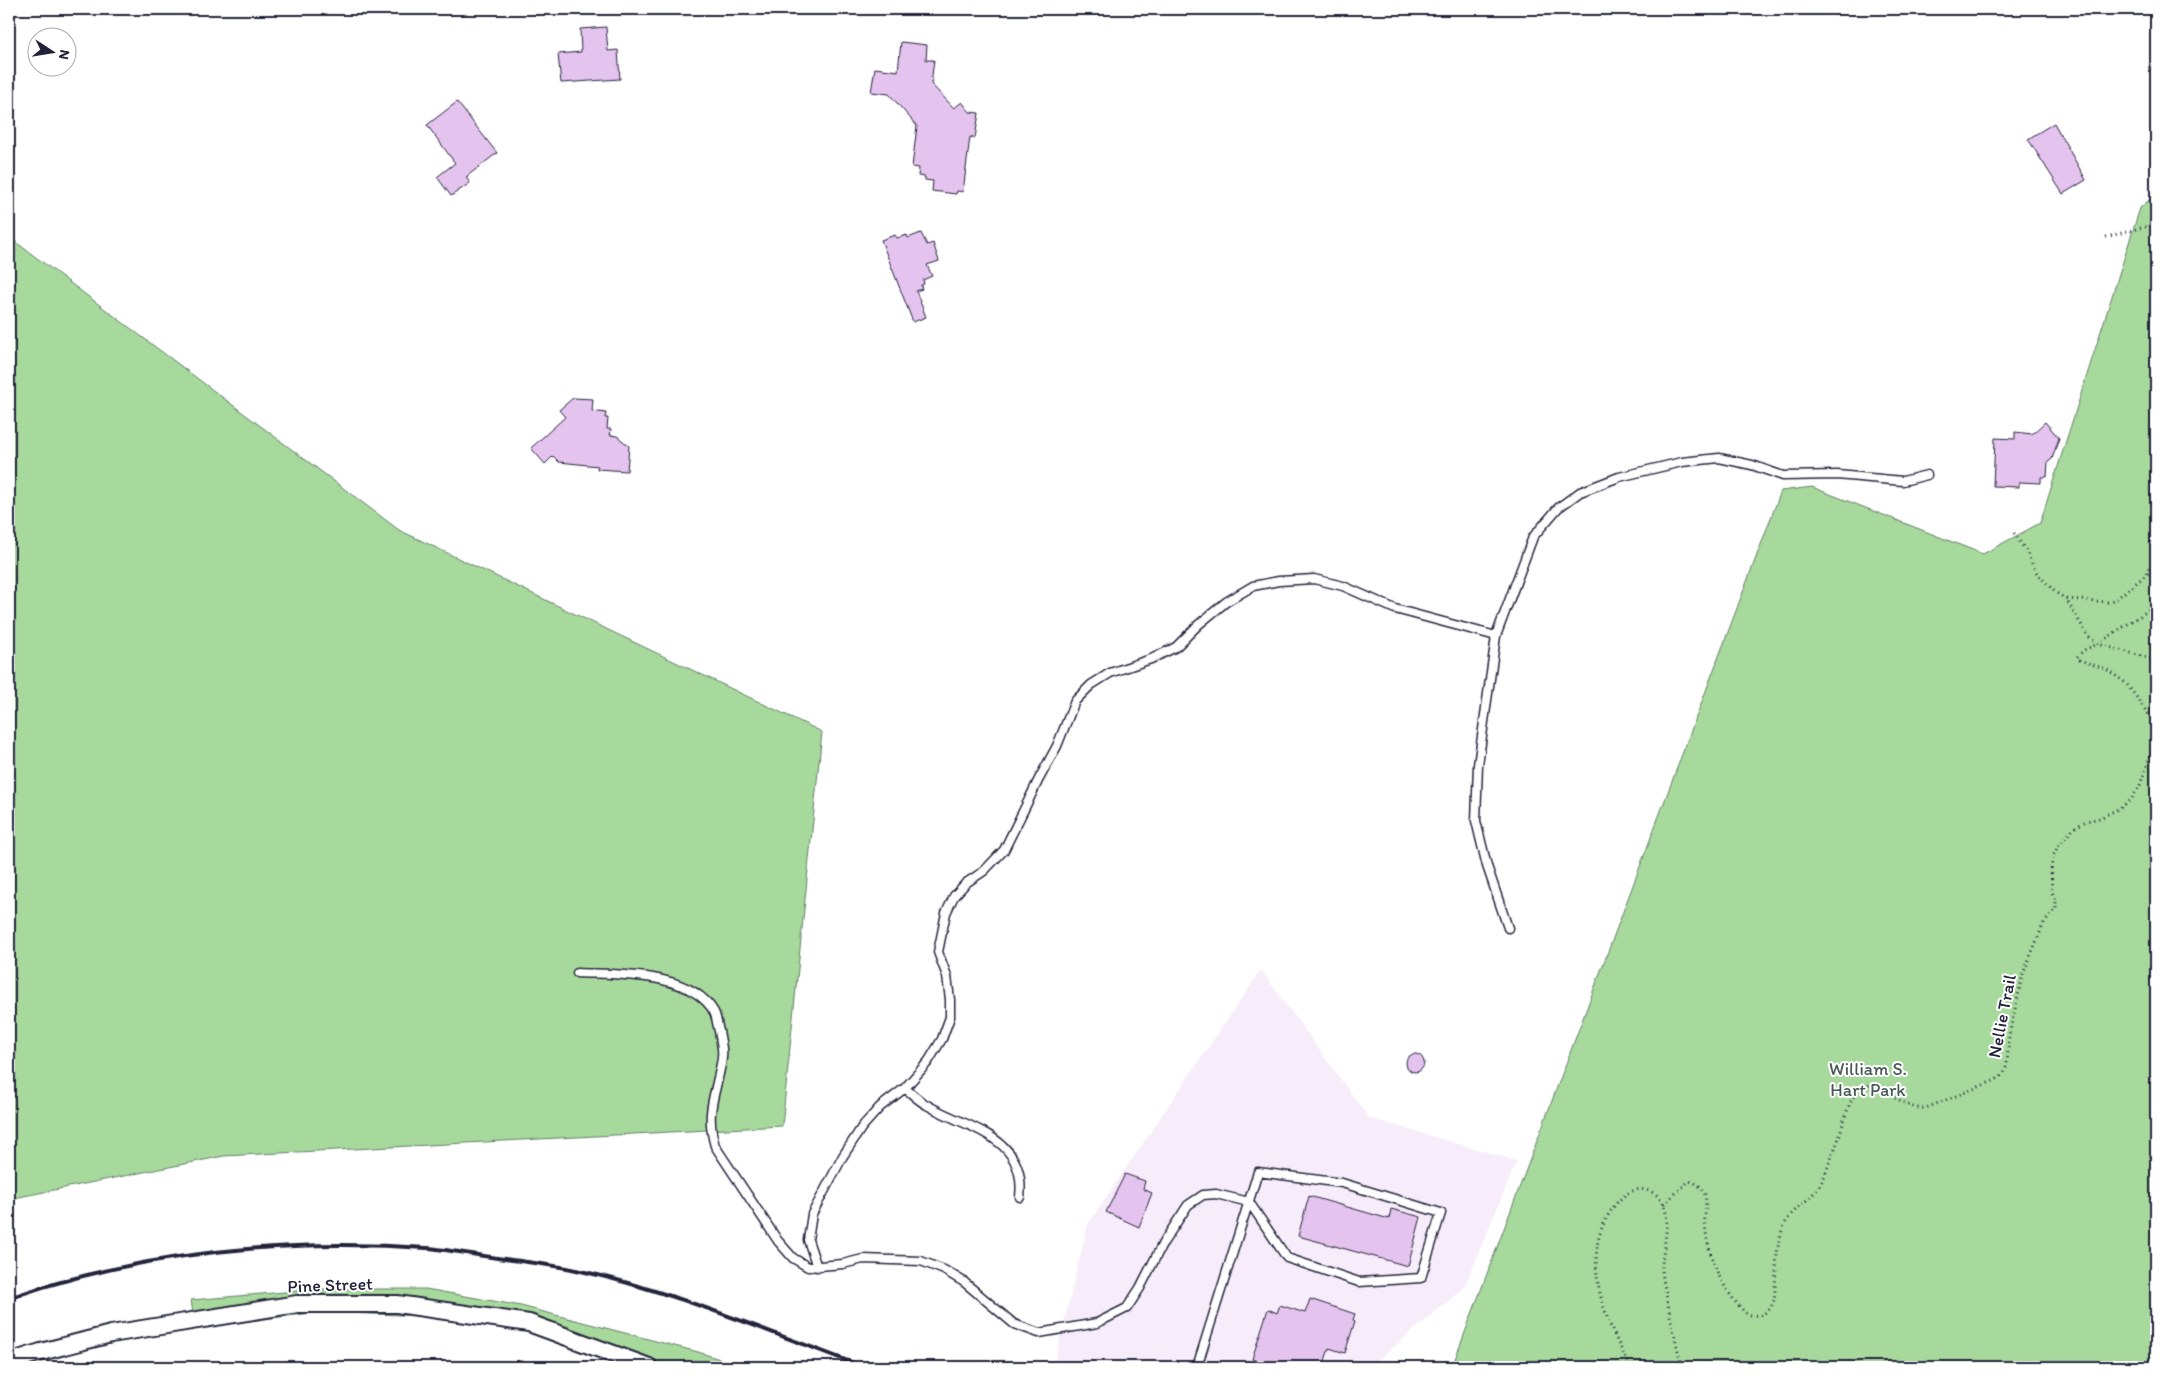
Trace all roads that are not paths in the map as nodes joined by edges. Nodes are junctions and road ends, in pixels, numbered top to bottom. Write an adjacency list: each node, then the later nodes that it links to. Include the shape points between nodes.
1 (1927, 475): 2 (lane, via 1903,481 1837,475 1783,476 1719,458 1682,462 1619,477 1580,492 1558,508 1533,537)
2 (1496, 636): 3 (lane, via 1478,765 1476,821); 5 (lane, via 1396,609 1343,586 1314,579 1279,581 1253,586 1226,602 1176,647 1110,673 1091,684 1075,701 1057,746 1004,850 954,896 946,913 938,952 947,976 950,1018 928,1062)
3 (1508, 928)
4 (577, 973): 8 (lane, via 637,976 685,986 715,1013 723,1049 710,1109 710,1129 715,1146 793,1258 808,1267)
5 (905, 1088): 6 (lane, via 926,1104 1000,1142 1015,1160 1022,1181); 8 (lane, via 880,1107 862,1127 812,1214 808,1240)
6 (1020, 1197)
7 (1249, 1202): 7 (lane, via 1258,1172 1342,1183 1441,1213 1421,1278 1359,1282 1287,1258); 8 (lane, via 1203,1194 1188,1205 1127,1308 1097,1324 1062,1330 1039,1332 1014,1324 964,1282 921,1261 863,1258); 11 (lane)
8 (817, 1267)
9 (9, 1362): 10 (street, Pine Street, via 111,1334 297,1304 397,1304 529,1323)
10 (649, 1367)
11 (1197, 1367)

